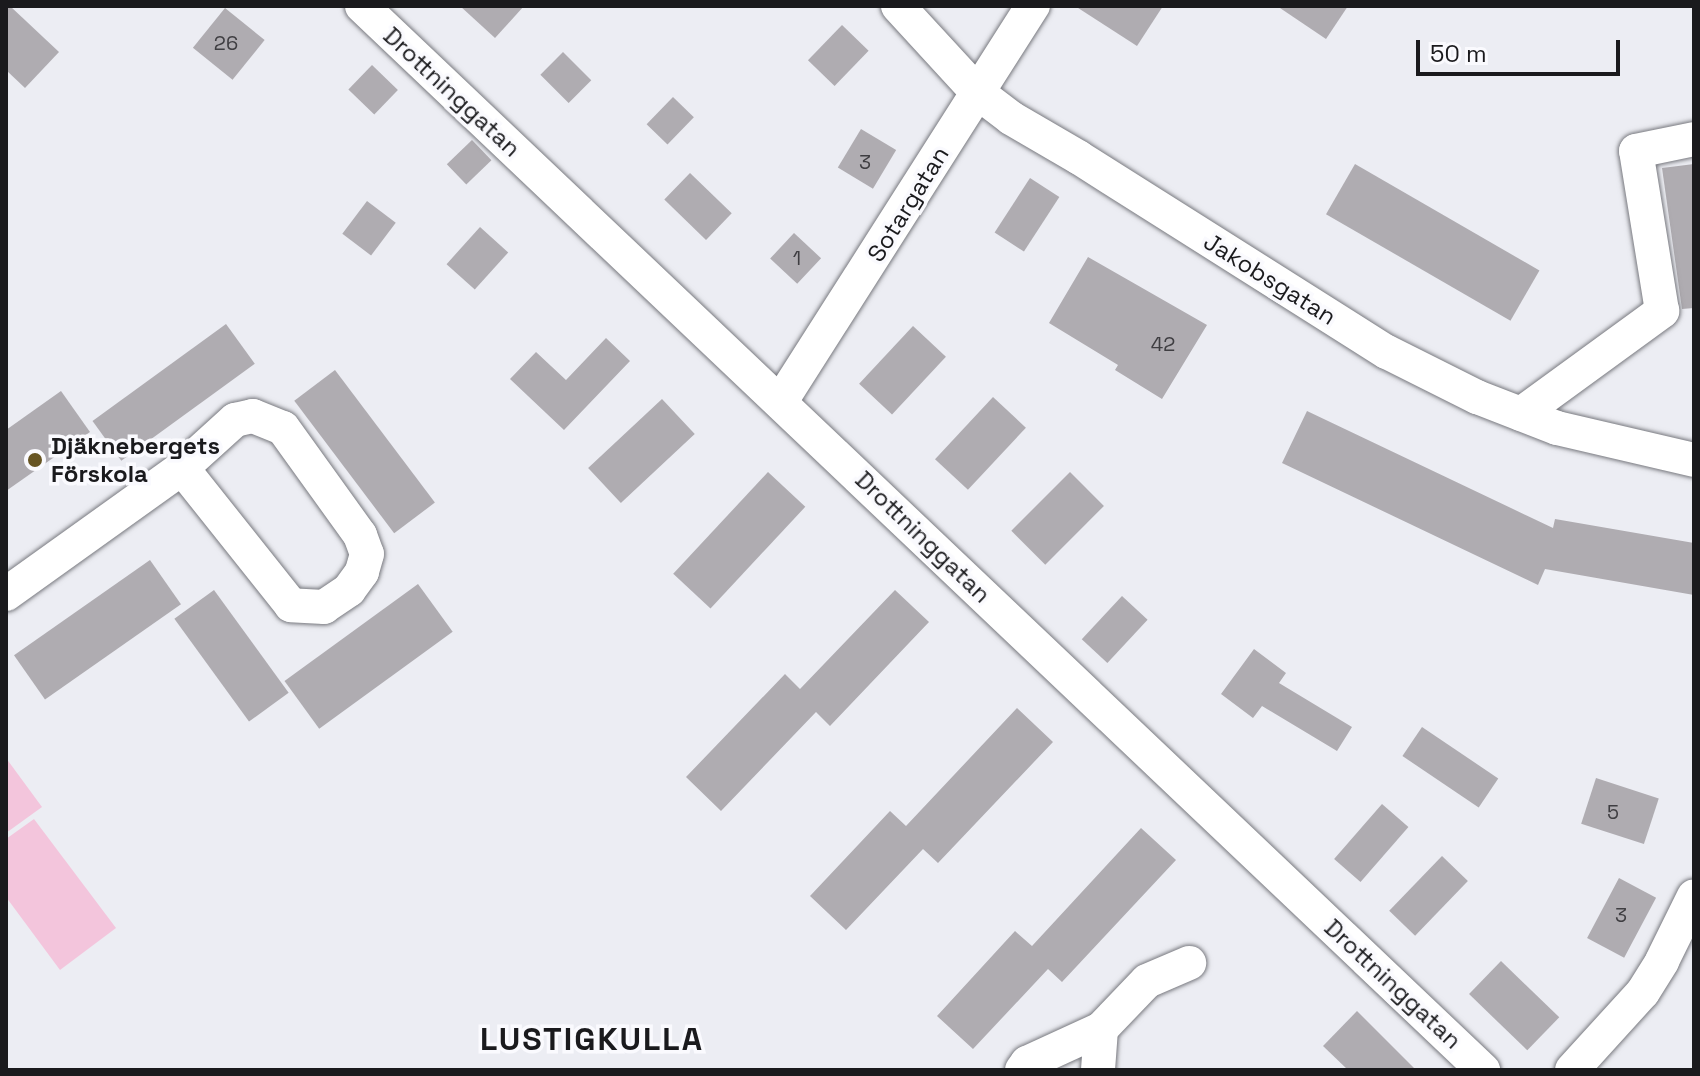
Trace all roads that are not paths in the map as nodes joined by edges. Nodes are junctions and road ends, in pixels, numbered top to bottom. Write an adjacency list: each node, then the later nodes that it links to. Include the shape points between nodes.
1 (362, 6): 6 (street, Drottninggatan)
2 (898, 6): 4 (street, Jakobsgatan)
3 (1033, 6): 4 (street, Sotargatan)
4 (977, 92): 6 (street, Sotargatan); 7 (street, Jakobsgatan, via 1387,352)
5 (1694, 139): 7 (street, via 1636,151 1662,311)
6 (781, 401): 16 (street, Drottninggatan)
7 (1521, 414): 8 (street, Jakobsgatan, via 1557,428)
8 (1694, 460)
9 (182, 468): 9 (street, via 235,420 253,416 283,428 360,535 367,554 362,572 349,590 324,607 291,605); 10 (street)
10 (6, 594)
11 (1694, 896): 17 (street, via 1643,992)
12 (1189, 963): 13 (street, via 1147,981)
13 (1101, 1029): 14 (street); 15 (street)
14 (1022, 1070)
15 (1098, 1070)
16 (1483, 1070)
17 (1572, 1070)

